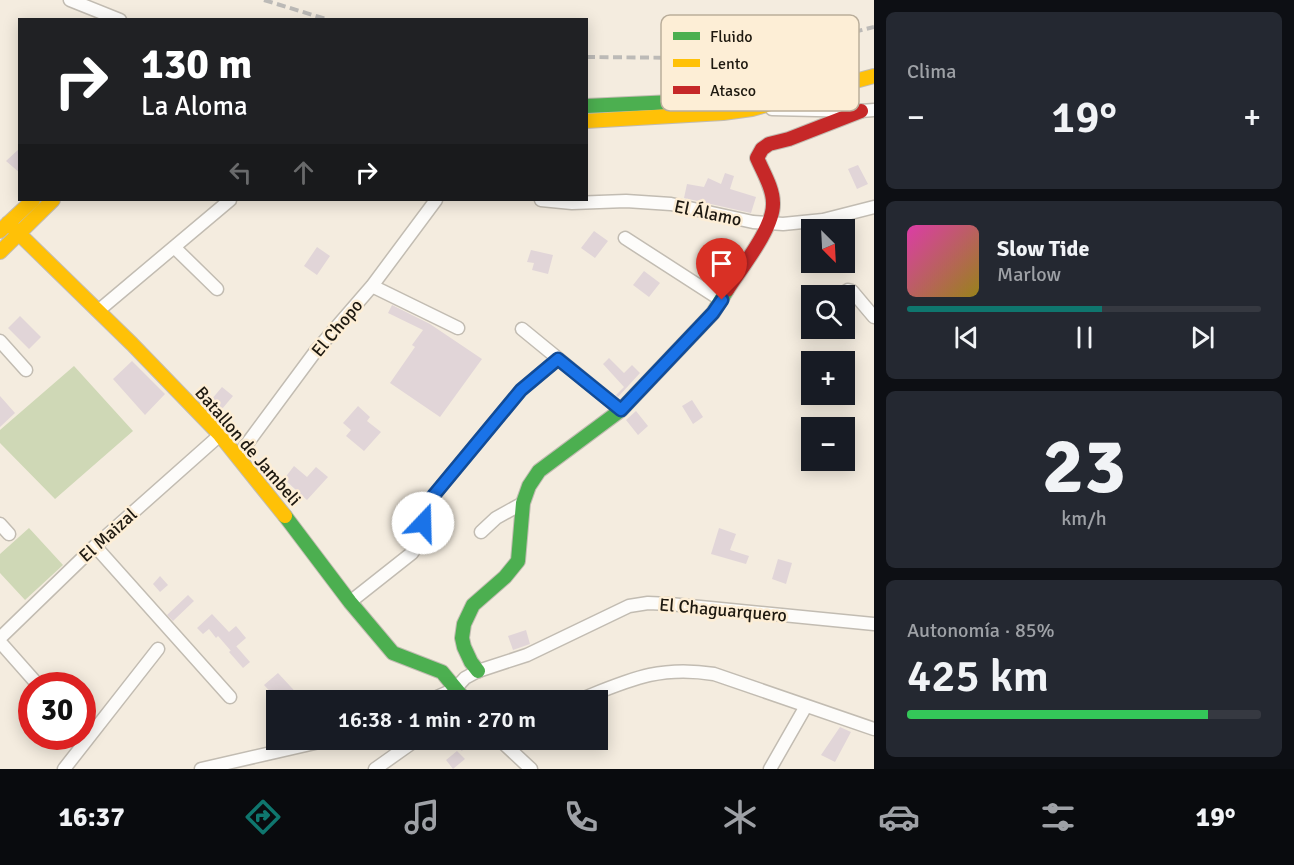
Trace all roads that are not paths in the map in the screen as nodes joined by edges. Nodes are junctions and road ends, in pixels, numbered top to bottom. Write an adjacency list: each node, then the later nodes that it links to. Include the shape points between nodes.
1 (70, 0): 2 (street)
2 (115, 18)
3 (874, 64): 4 (street)
4 (859, 68)
5 (874, 76): 6 (street)
6 (859, 80)
7 (661, 102): 8 (street)
8 (588, 105)
9 (738, 111): 11 (street)
10 (868, 111): 18 (street, via 769,144 758,153 773,203)
11 (588, 121)
12 (32, 201): 19 (street)
13 (52, 201): 20 (street)
14 (229, 201): 22 (street)
15 (435, 201): 24 (street, El Chopo)
16 (551, 201): 18 (street, El Álamo, via 671,204)
17 (874, 207): 18 (street, El Álamo, via 804,223)
18 (770, 223): 27 (street)
19 (4, 227): 20 (street, Batallon de Jambeli)
20 (19, 233): 23 (street); 28 (street, Batallon de Jambeli)
21 (625, 238): 27 (street)
22 (174, 247): 25 (street); 28 (street)
23 (0, 252)
24 (372, 286): 30 (street); 37 (street, El Chopo, via 315,352)
25 (217, 289)
26 (855, 295): 29 (street)
27 (722, 300): 35 (street)
28 (98, 312): 36 (street, Batallon de Jambeli)
29 (874, 317)
30 (458, 328)
31 (522, 329): 33 (street)
32 (0, 341): 34 (street)
33 (558, 359): 35 (street); 41 (street, via 521,390 429,501 412,553)
34 (26, 370)
35 (621, 410): 38 (street, via 539,471)
36 (220, 435): 37 (street, Batallon de Jambeli); 40 (street, El Maizal)
37 (238, 456): 41 (street, Batallon de Jambeli)
38 (523, 503): 39 (street); 46 (street, via 518,561 486,590 466,617 462,638 466,654)
39 (481, 532)
40 (95, 546): 43 (street, El Maizal); 50 (street)
41 (350, 602): 48 (street, Batallon de Jambeli, via 393,653 442,672)
42 (874, 624): 46 (street, El Chaguarquero, via 648,603 629,606 527,655)
43 (0, 638)
44 (0, 642): 47 (street)
45 (158, 649): 52 (street)
46 (478, 671): 48 (street, El Chaguarquero)
47 (27, 672)
48 (455, 689)
49 (605, 690): 51 (street, via 642,676 691,670 714,674)
50 (230, 697)
51 (806, 706): 53 (street); 62 (street)
52 (96, 723)
53 (874, 729)
54 (76, 750): 58 (street)
55 (284, 750): 59 (street)
56 (402, 750): 60 (street)
57 (511, 750): 61 (street)
58 (64, 769)
59 (201, 769)
60 (375, 769)
61 (531, 769)
62 (770, 769)

